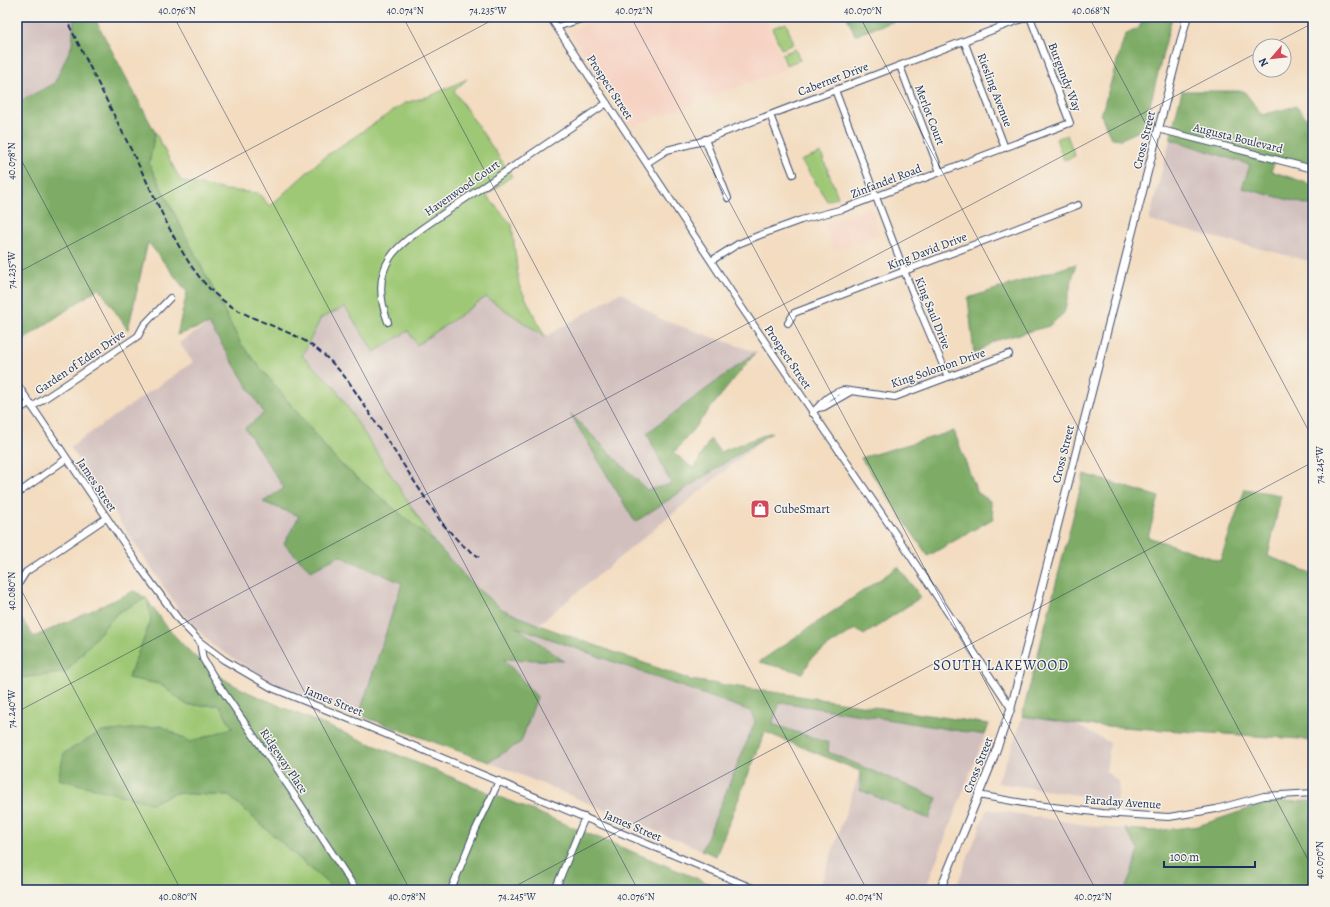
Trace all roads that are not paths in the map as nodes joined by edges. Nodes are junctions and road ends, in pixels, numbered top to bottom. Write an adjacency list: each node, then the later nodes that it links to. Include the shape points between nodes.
1 (550, 17): 5 (street, Prospect Street)
2 (587, 17): 5 (street)
3 (1029, 17): 6 (street, Cabernet Drive); 11 (street, Burgundy Way)
4 (1187, 17): 12 (main road, Cross Street)
5 (557, 27): 9 (street, Prospect Street)
6 (964, 41): 7 (street, Cabernet Drive); 14 (street, Riesling Avenue)
7 (900, 66): 8 (street, Cabernet Drive); 17 (street, Merlot Court)
8 (835, 90): 10 (street, Cabernet Drive); 19 (street, King Saul Drive)
9 (607, 103): 15 (street, Prospect Street); 25 (street, Havenwood Court, via 436,219 395,251 381,277 382,306)
10 (770, 115): 13 (street, Cabernet Drive); 18 (street)
11 (1070, 123): 14 (street, Zinfandel Road)
12 (1158, 129): 16 (street, Augusta Boulevard); 38 (main road, Cross Street)
13 (705, 139): 15 (street, Cabernet Drive, via 667,150); 20 (street)
14 (1005, 148): 17 (street, Zinfandel Road)
15 (647, 163): 22 (street, Prospect Street)
16 (1313, 169)
17 (940, 172): 19 (street, Zinfandel Road)
18 (793, 174)
19 (876, 197): 22 (street, Zinfandel Road, via 760,235 738,244); 23 (street, King Saul Drive)
20 (728, 198)
21 (1078, 206): 23 (street, King David Drive)
22 (711, 261): 32 (street, Prospect Street)
23 (904, 271): 26 (street, King David Drive, via 794,313); 28 (street, King Saul Drive)
24 (170, 298): 30 (street, Garden of Eden Drive, via 144,325 138,336)
25 (388, 322)
26 (788, 323)
27 (1009, 354): 28 (street, King Solomon Drive)
28 (948, 377): 32 (street, King Solomon Drive, via 895,397 843,390 825,399)
29 (17, 384): 30 (street, James Street)
30 (31, 405): 31 (street, Garden of Eden Drive); 33 (street, James Street)
31 (17, 411)
32 (812, 413): 38 (street, Prospect Street)
33 (66, 459): 34 (street); 35 (street, James Street)
34 (17, 494)
35 (106, 518): 36 (street, via 26,572); 37 (street, James Street, via 179,620)
36 (19, 583)
37 (200, 642): 39 (street, James Street, via 224,660 272,688); 43 (street, Ridgeway Place, via 203,659 218,684)
38 (1011, 708): 41 (main road, Cross Street)
39 (499, 781): 42 (street, James Street); 44 (street)
40 (1313, 793): 41 (street, Faraday Avenue, via 1264,796 1209,811 1169,817 1102,813)
41 (978, 795): 47 (main road, Cross Street)
42 (585, 817): 45 (street); 46 (street, James Street)
43 (356, 890)
44 (451, 890)
45 (555, 890)
46 (758, 890)
47 (940, 890)

